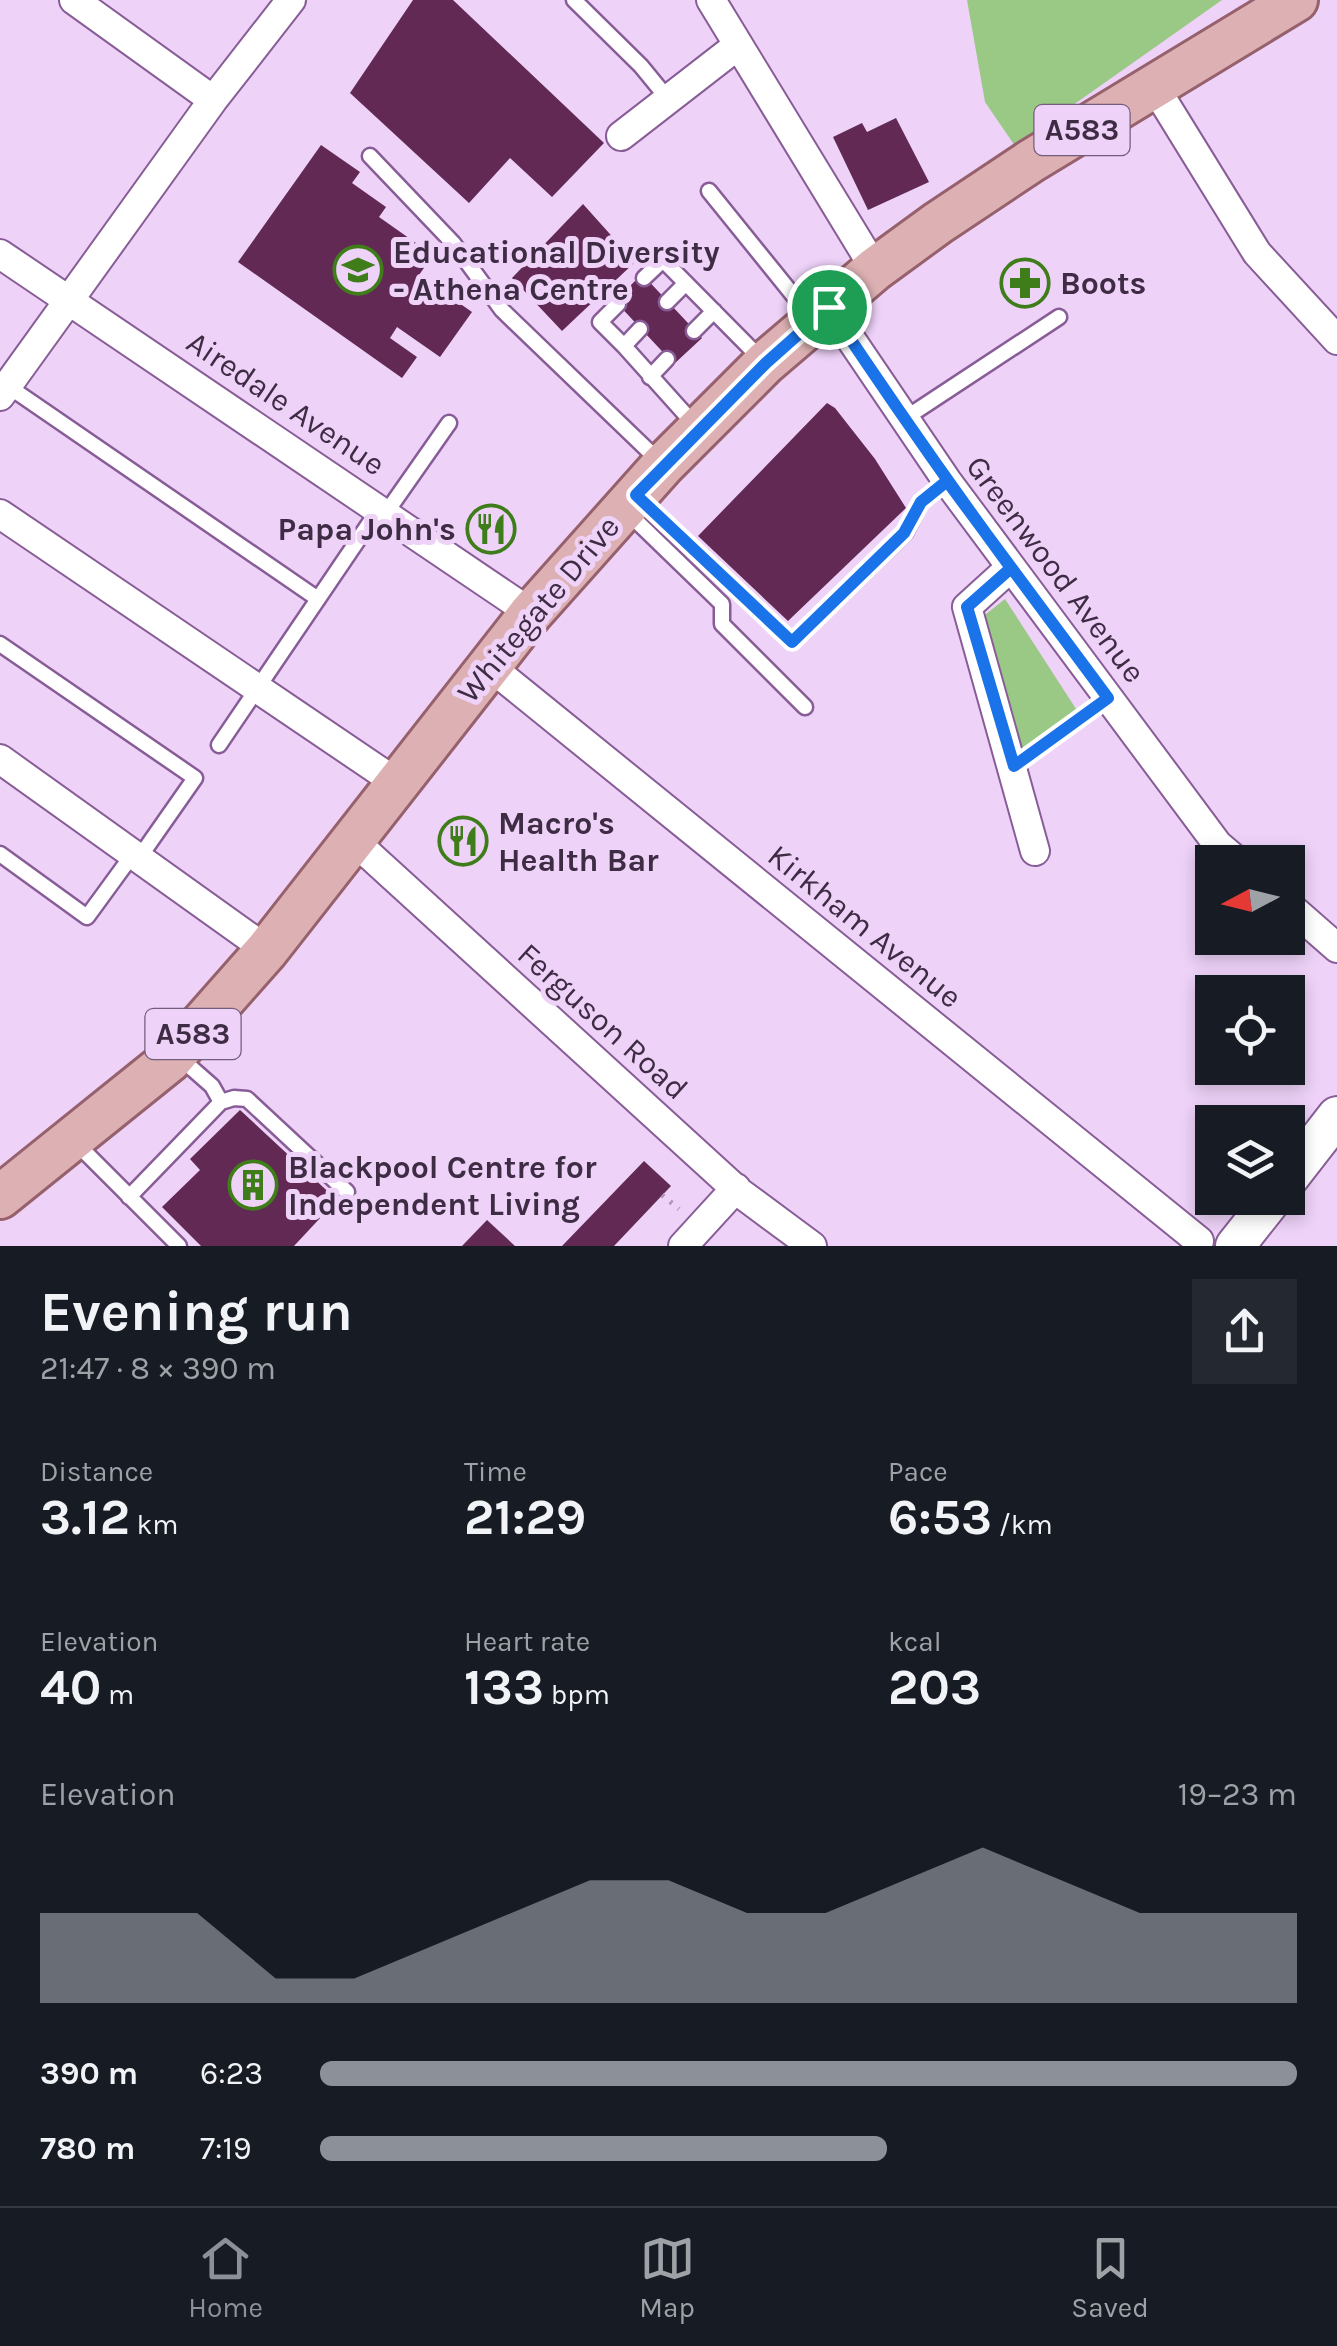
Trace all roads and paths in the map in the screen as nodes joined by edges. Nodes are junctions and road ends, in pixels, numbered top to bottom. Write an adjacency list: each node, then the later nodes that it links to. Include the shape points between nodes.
1 (74, 0): 9 (street)
2 (291, 0): 9 (street)
3 (574, 0): 8 (lane)
4 (711, 0): 6 (street)
5 (1292, 2): 7 (main road, Whitegate Drive / A583)
6 (738, 46): 8 (street); 14 (street)
7 (1154, 86): 14 (main road, Whitegate Drive / A583); 25 (street, via 1257,253)
8 (668, 98): 10 (street)
9 (212, 100): 17 (street)
10 (621, 136)
11 (370, 156): 35 (lane, via 453,242)
12 (708, 191): 21 (lane)
13 (0, 254): 17 (street, Airedale Avenue)
14 (875, 269): 21 (main road, Whitegate Drive / A583)
15 (644, 278): 16 (lane, via 663,260)
16 (686, 283): 18 (lane); 20 (lane)
17 (67, 299): 30 (street); 36 (street, Airedale Avenue)
18 (667, 302)
19 (618, 304): 26 (lane, via 600,322)
20 (714, 311): 24 (lane); 28 (lane)
21 (822, 314): 28 (main road, Whitegate Drive / A583); 31 (street, Greenwood Avenue)
22 (1059, 317): 31 (lane)
23 (640, 329): 26 (lane)
24 (694, 331)
25 (1337, 340)
26 (624, 346): 29 (lane)
27 (667, 359): 29 (lane)
28 (766, 363): 33 (main road, Whitegate Drive / A583)
29 (650, 377): 33 (lane)
30 (2, 387): 39 (lane)
31 (904, 420): 34 (street, Greenwood Avenue)
32 (449, 424): 36 (lane)
33 (699, 429): 35 (main road, Whitegate Drive / A583)
34 (947, 481): 35 (lane, via 921,502 904,533 792,642); 38 (street, Greenwood Avenue)
35 (641, 489): 40 (main road, Whitegate Drive / A583); 45 (lane, via 722,604 722,624)
36 (383, 511): 39 (lane); 40 (street, Airedale Avenue)
37 (0, 514): 43 (street)
38 (1011, 568): 44 (street, Greenwood Avenue); 48 (street, via 967,607)
39 (318, 599): 43 (lane)
40 (531, 613): 42 (main road, Whitegate Drive / A583)
41 (0, 644): 54 (lane, via 195,778)
42 (488, 664): 49 (main road, Whitegate Drive / A583); 68 (street, Kirkham Avenue)
43 (257, 688): 46 (lane); 49 (street)
44 (1108, 698): 48 (path); 51 (street, Greenwood Avenue)
45 (805, 707)
46 (219, 745)
47 (0, 759): 54 (street)
48 (1014, 766): 52 (street)
49 (397, 783): 50 (main road, Whitegate Drive / A583)
50 (354, 840): 57 (main road, Whitegate Drive / A583); 63 (street, Ferguson Road)
51 (1219, 845)
52 (1035, 851)
53 (0, 854): 54 (lane, via 87,917)
54 (136, 856): 57 (street)
55 (1305, 920): 56 (street)
56 (1337, 948)
57 (267, 950): 58 (main road, Whitegate Drive / A583)
58 (176, 1054): 59 (lane); 61 (main road, Whitegate Drive / A583)
59 (221, 1102): 64 (lane, via 248,1098); 66 (lane)
60 (1337, 1116): 62 (main road)
61 (74, 1141): 65 (main road, Whitegate Drive / A583); 66 (lane)
62 (1305, 1157)
63 (736, 1188): 70 (street); 71 (street, Ferguson Road)
64 (347, 1192)
65 (0, 1197)
66 (129, 1197): 69 (lane)
67 (1252, 1215): 68 (main road)
68 (1217, 1243)
69 (179, 1246)
70 (683, 1246)
71 (812, 1246)

